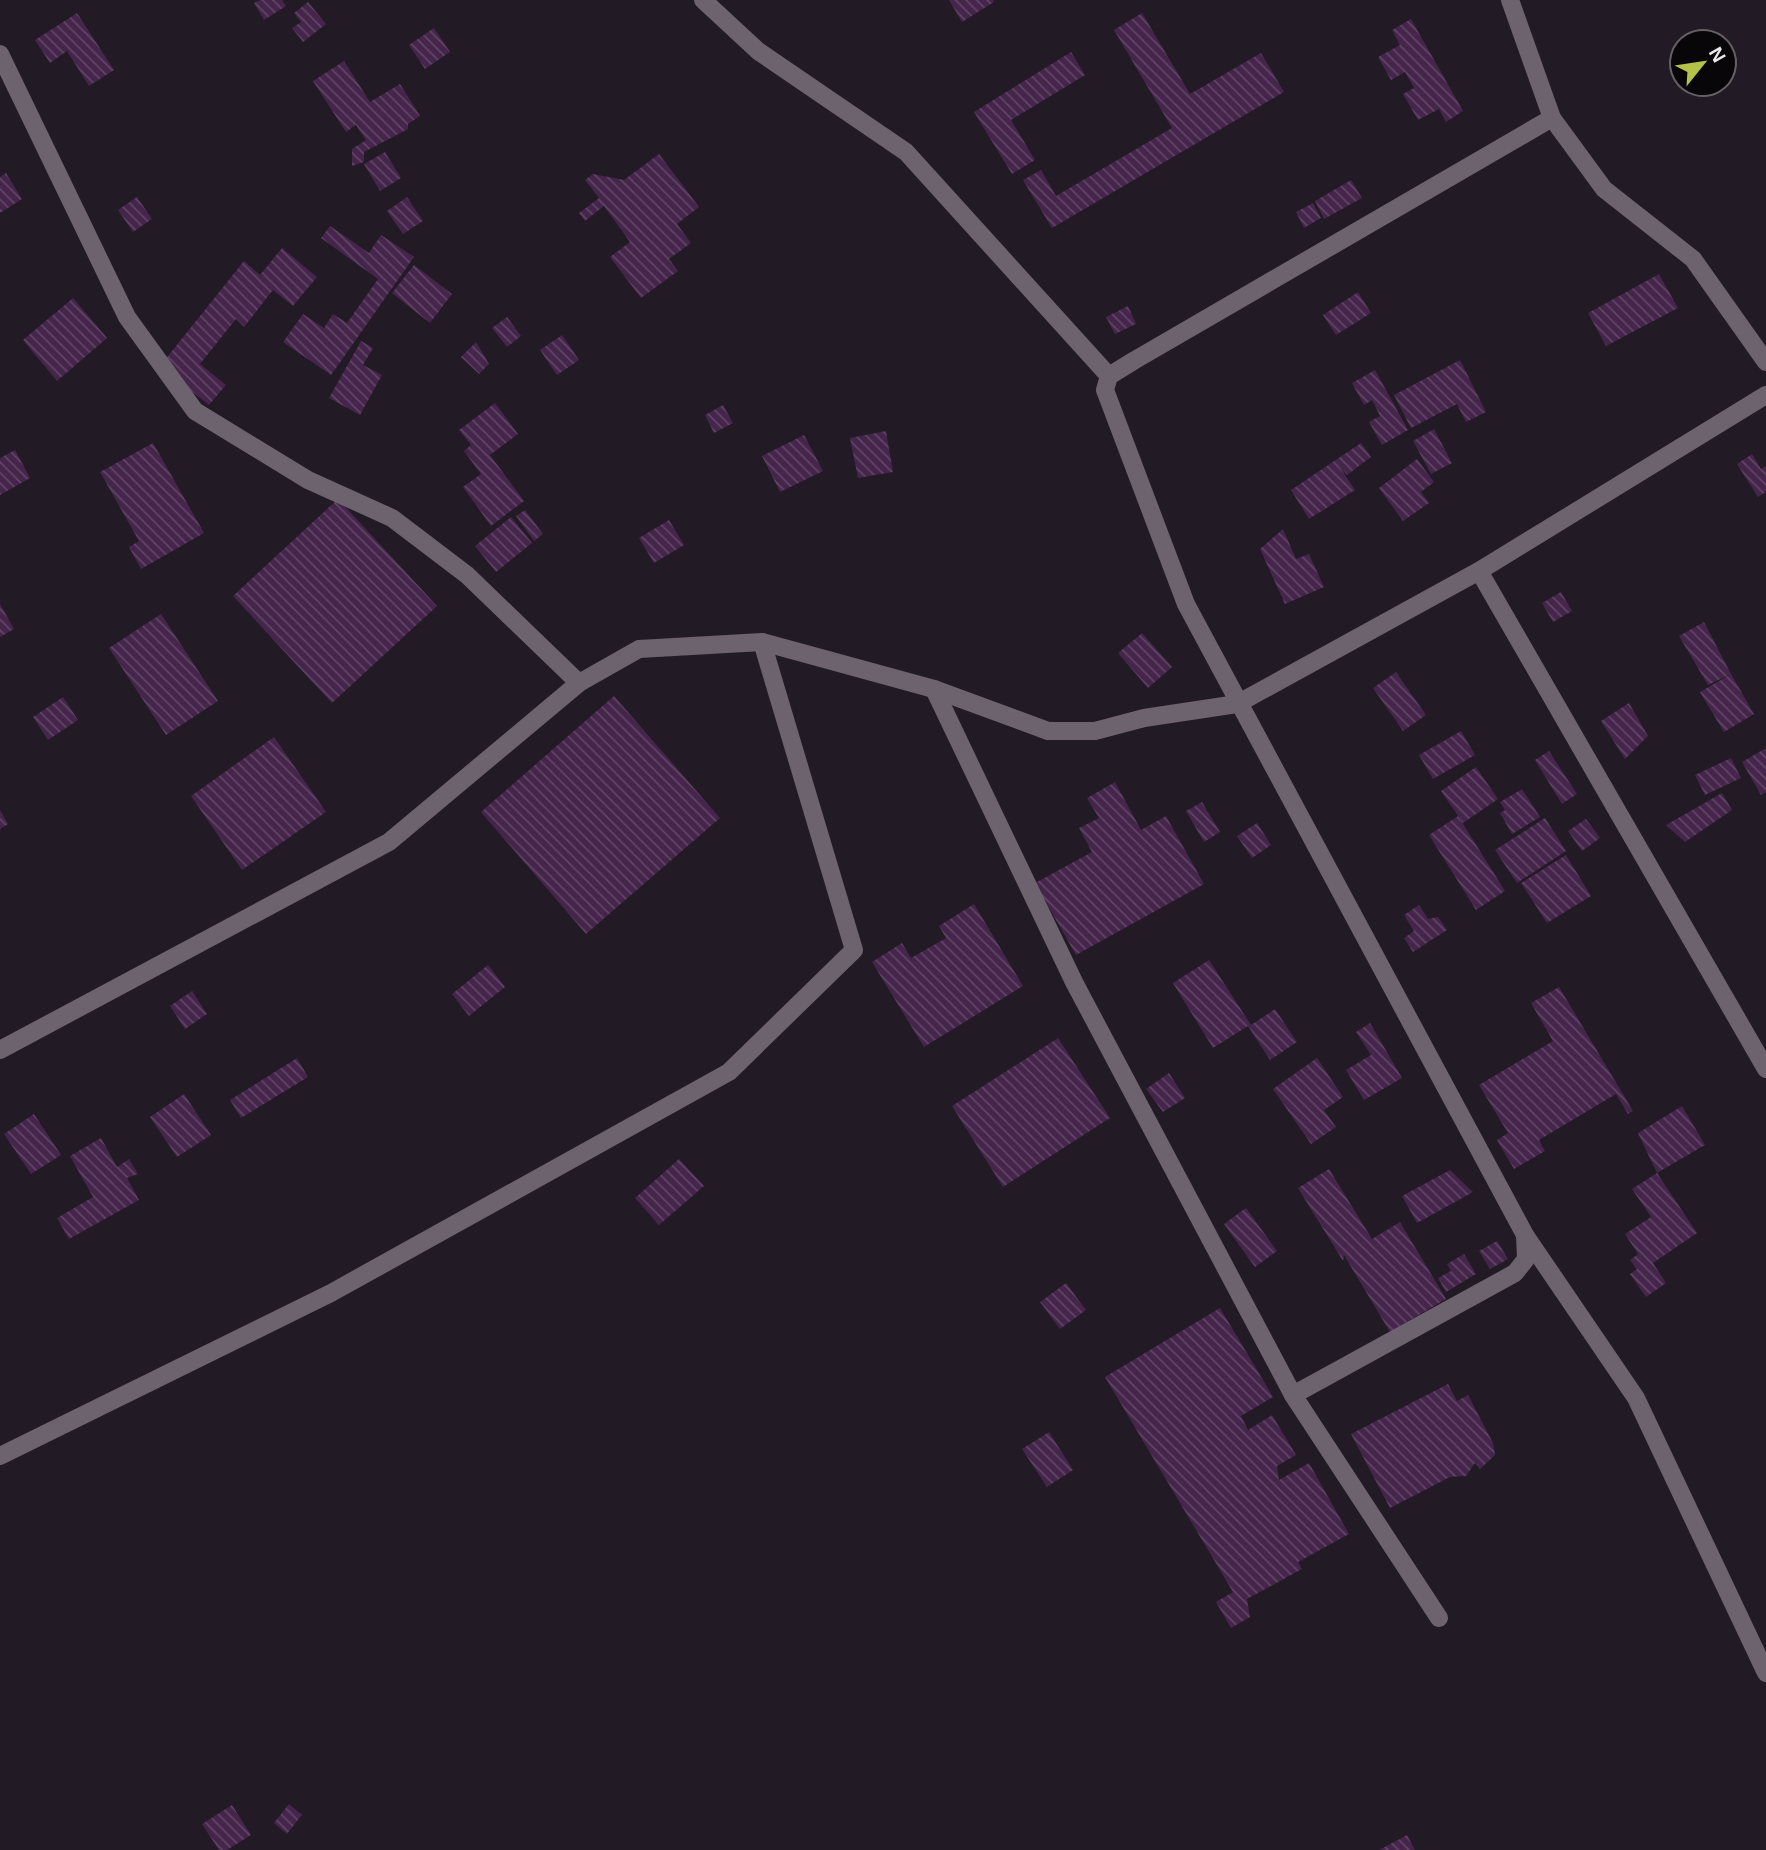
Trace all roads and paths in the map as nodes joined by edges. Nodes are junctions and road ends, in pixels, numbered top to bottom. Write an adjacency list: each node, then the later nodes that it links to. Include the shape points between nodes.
1 (703, 0): 6 (street, via 758,51 906,152)
2 (1510, 0): 4 (street)
3 (0, 54): 10 (street, via 127,317 195,411 308,480 392,517 467,575)
4 (1552, 118): 5 (street, via 1604,189 1693,259); 6 (street)
5 (1766, 362)
6 (1109, 376): 12 (street, via 1105,390 1181,593)
7 (1766, 395): 8 (street)
8 (1479, 571): 12 (street); 14 (street)
9 (762, 642): 10 (street, via 652,646); 11 (street); 17 (street, via 854,950 729,1072 331,1293)
10 (579, 683): 13 (street, via 389,842)
11 (934, 689): 12 (street, via 1048,731 1095,731 1144,718); 16 (street, via 1074,982)
12 (1237, 704): 15 (street)
13 (0, 1050)
14 (1766, 1069)
15 (1525, 1235): 16 (street, via 1526,1259 1515,1273); 19 (street, via 1636,1398)
16 (1293, 1395): 18 (street)
17 (0, 1456)
18 (1439, 1618)
19 (1766, 1674)

